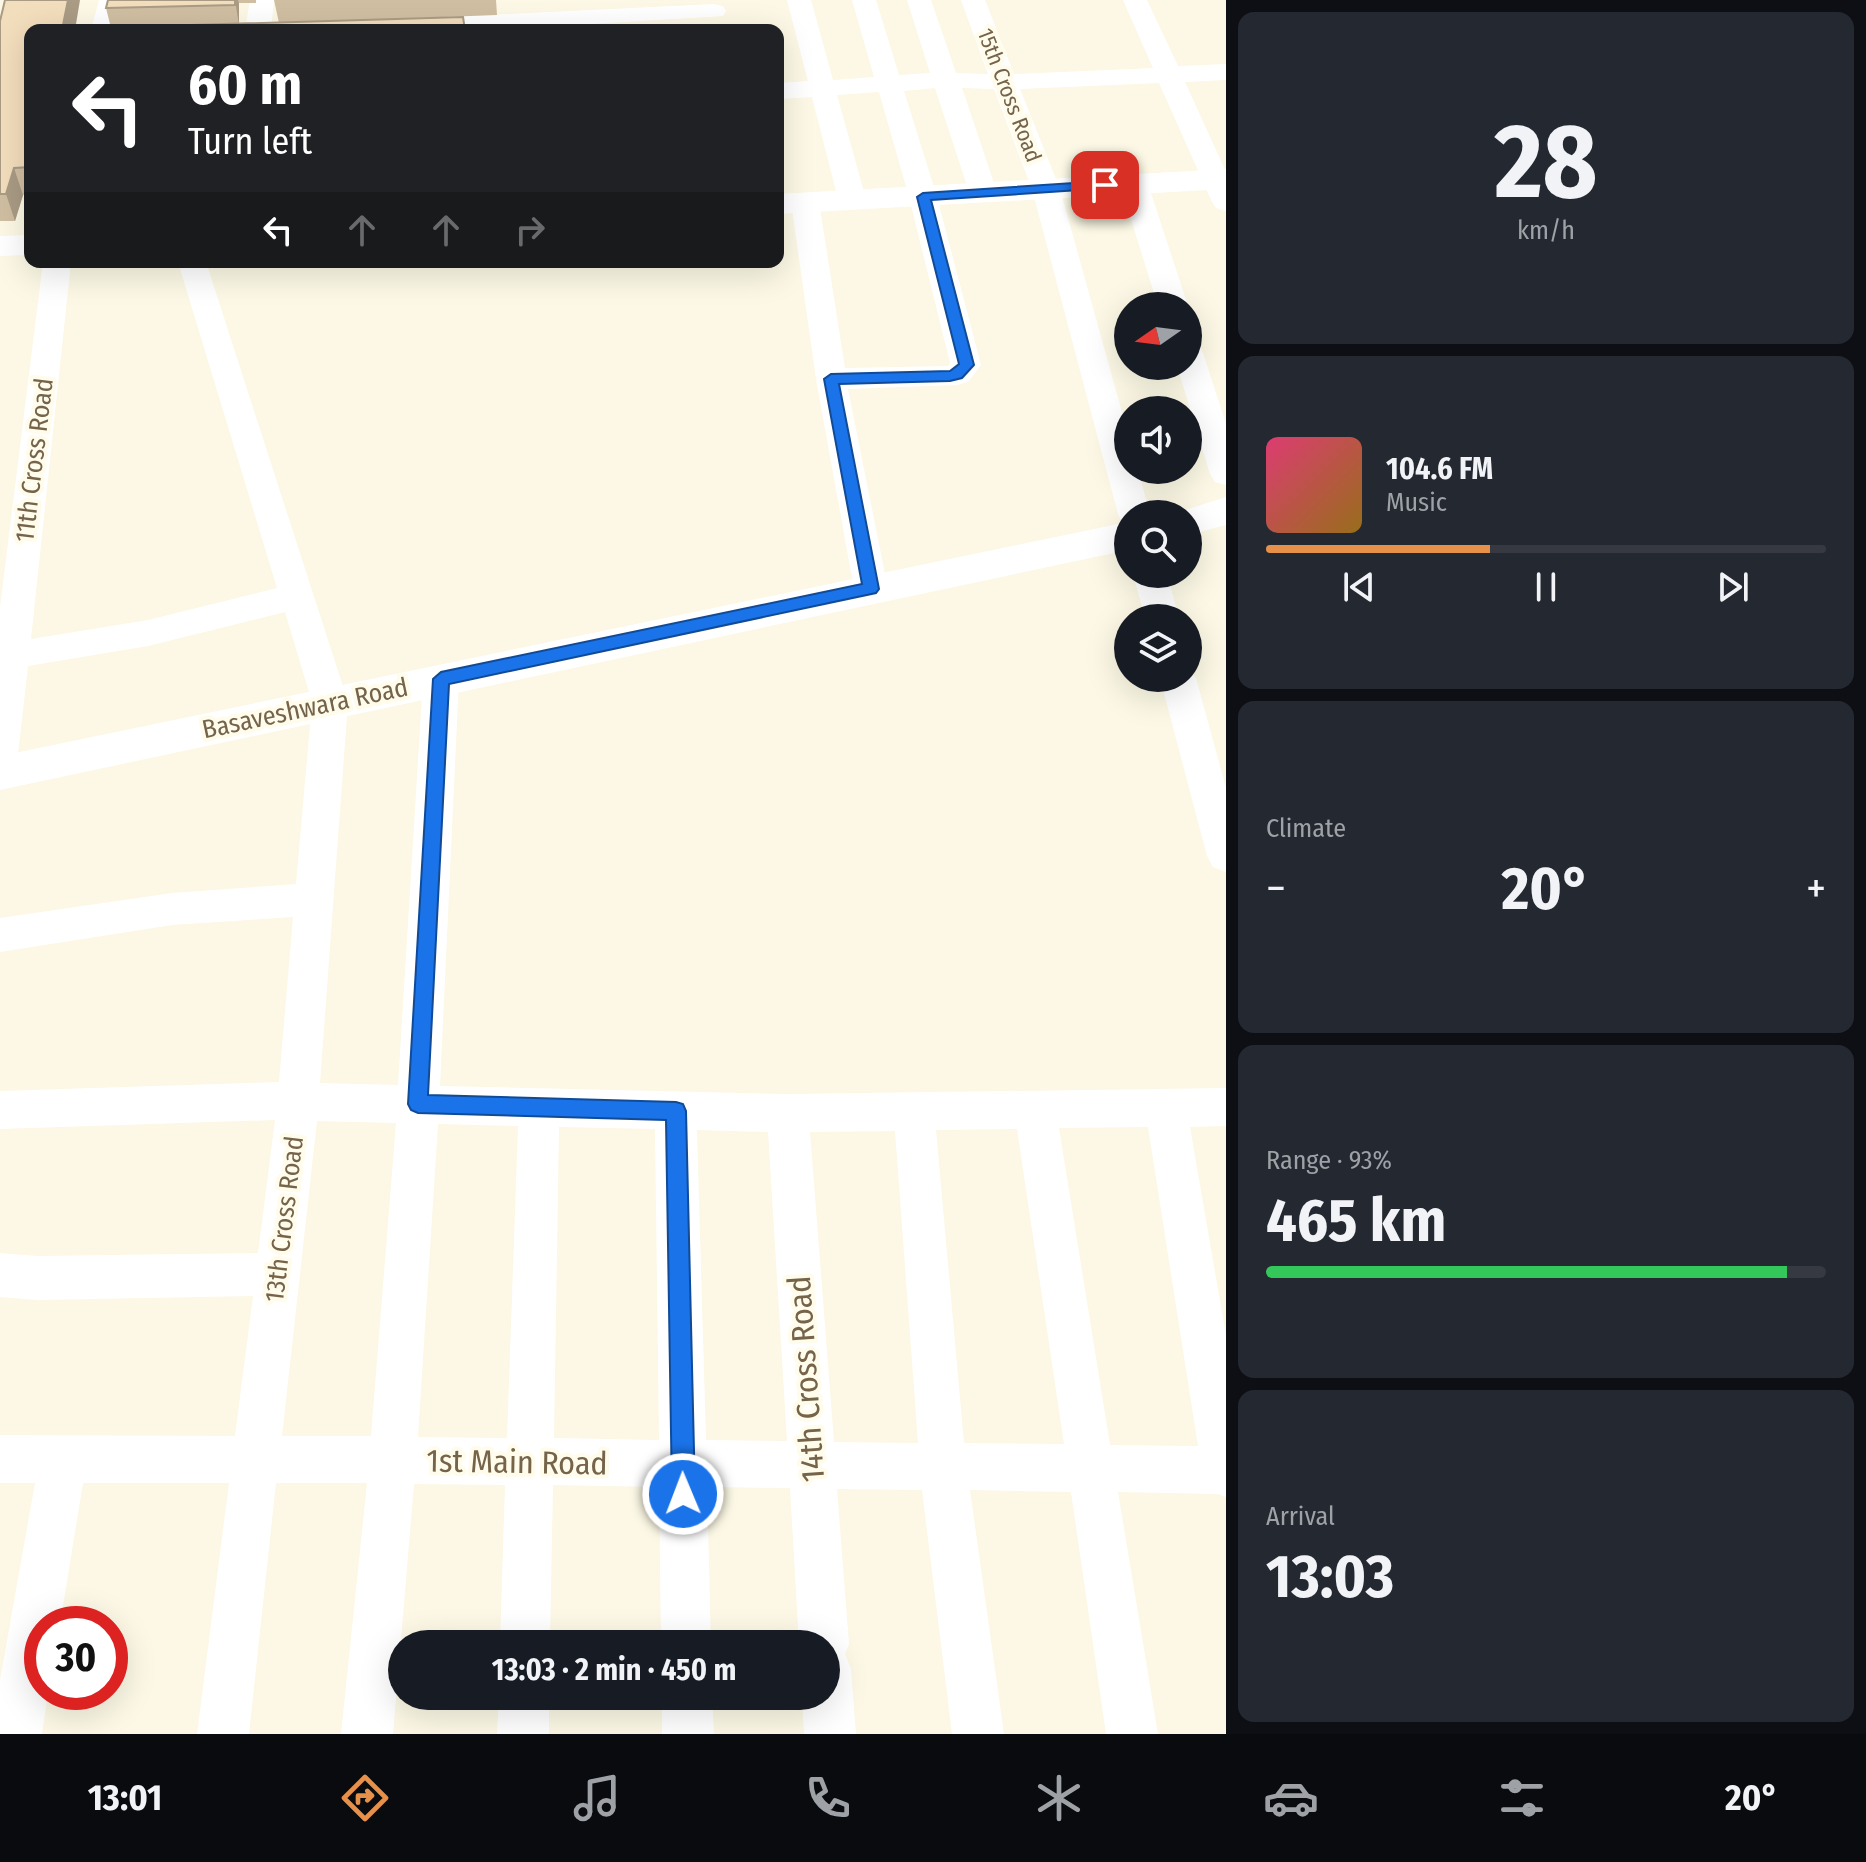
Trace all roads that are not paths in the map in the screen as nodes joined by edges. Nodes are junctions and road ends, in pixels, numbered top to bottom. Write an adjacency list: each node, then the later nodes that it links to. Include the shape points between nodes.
1 (111, 0): 11 (street)
2 (262, 0): 12 (street)
3 (799, 0): 19 (street)
4 (864, 0): 18 (street)
5 (919, 0): 16 (street)
6 (973, 0): 17 (street, 15th Cross Road)
7 (1135, 0): 15 (street)
8 (714, 14): 9 (street)
9 (613, 15): 10 (street)
10 (503, 18): 13 (street)
11 (105, 24)
12 (259, 24)
13 (424, 24)
14 (1226, 72): 15 (street)
15 (1170, 74): 17 (street); 22 (street)
16 (946, 82): 17 (street); 18 (street); 24 (street)
17 (1005, 82): 23 (street, 15th Cross Road)
18 (890, 84): 19 (street); 25 (street)
19 (821, 89): 20 (street); 26 (street)
20 (784, 91)
21 (1134, 184): 22 (street); 23 (street); 32 (street)
22 (1223, 187)
23 (1046, 189): 24 (street); 36 (street, 15th Cross Road)
24 (983, 192): 25 (street)
25 (923, 197): 26 (street); 33 (street, via 966,365 950,376)
26 (852, 199): 27 (street)
27 (791, 203): 33 (street)
28 (24, 245): 29 (street)
29 (0, 246)
30 (56, 268): 40 (street, 11th Cross Road)
31 (194, 268): 42 (street)
32 (1169, 292)
33 (831, 379): 41 (street)
34 (1196, 380): 35 (street)
35 (1226, 474)
36 (1130, 500)
37 (1226, 511): 38 (street)
38 (1202, 517)
39 (1114, 539): 41 (street, Basaveshwara Road)
40 (11, 574): 43 (street, 11th Cross Road)
41 (871, 589): 44 (street, Basaveshwara Road)
42 (297, 596): 43 (street, via 148,633); 46 (street)
43 (6, 656): 47 (street, 11th Cross Road)
44 (441, 679): 46 (street, Basaveshwara Road); 52 (street)
45 (1182, 692): 48 (street)
46 (330, 702): 47 (street, Basaveshwara Road); 49 (street, 13th Cross Road)
47 (0, 769)
48 (1226, 856)
49 (314, 899): 50 (street, via 172,909); 51 (street, 13th Cross Road)
50 (0, 935)
51 (298, 1101): 52 (street); 56 (street); 61 (street, 13th Cross Road)
52 (418, 1104): 53 (street); 66 (street)
53 (539, 1107): 58 (street); 67 (street)
54 (1226, 1107): 55 (street)
55 (1166, 1108): 57 (street); 72 (street)
56 (0, 1110)
57 (1035, 1110): 59 (street); 71 (street)
58 (676, 1111): 60 (street); 68 (street)
59 (914, 1112): 60 (street); 70 (street)
60 (788, 1113): 69 (street, 14th Cross Road)
61 (278, 1274): 62 (street); 65 (street, 13th Cross Road)
62 (0, 1275)
63 (0, 1459): 64 (street, 1st Main Road)
64 (63, 1459): 65 (street, 1st Main Road); 79 (street)
65 (257, 1460): 66 (street, 1st Main Road); 80 (street, 13th Cross Road)
66 (393, 1460): 67 (street, 1st Main Road); 81 (street)
67 (529, 1462): 68 (street, 1st Main Road); 73 (street)
68 (683, 1464): 69 (street, 1st Main Road); 74 (street)
69 (812, 1465): 70 (street, 1st Main Road); 75 (street, 14th Cross Road)
70 (943, 1467): 71 (street, 1st Main Road); 85 (street)
71 (1092, 1467): 72 (street, 1st Main Road); 86 (street)
72 (1226, 1471)
73 (525, 1630)
74 (686, 1630)
75 (823, 1630)
76 (524, 1710): 82 (street)
77 (687, 1710): 83 (street)
78 (829, 1710): 84 (street)
79 (16, 1734)
80 (223, 1734)
81 (367, 1734)
82 (523, 1734)
83 (688, 1734)
84 (830, 1734)
85 (978, 1734)
86 (1132, 1734)

